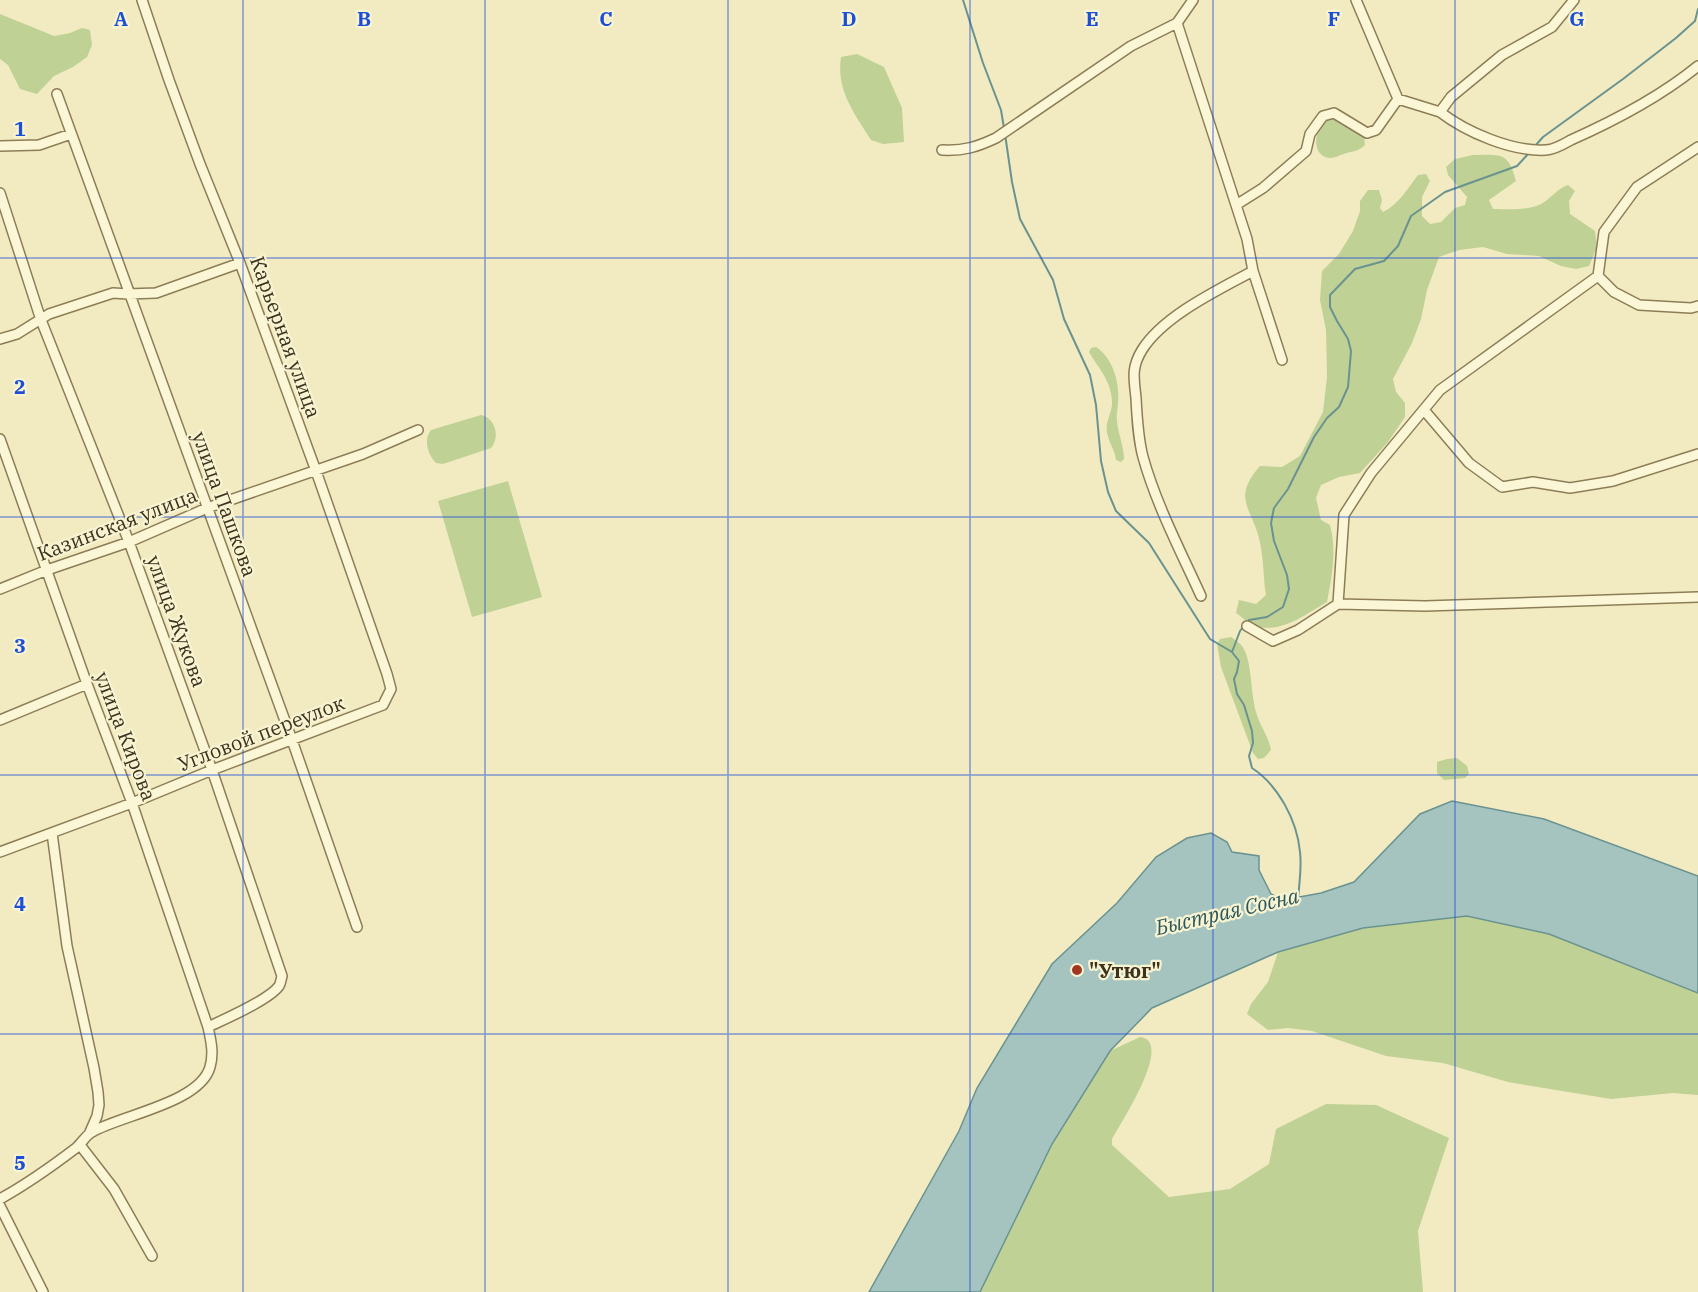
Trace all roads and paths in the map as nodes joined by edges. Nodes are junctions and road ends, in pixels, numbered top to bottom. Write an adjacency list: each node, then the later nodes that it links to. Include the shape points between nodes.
1 (142, 0): 16 (street, Карьерная улица)
2 (1193, 0): 5 (street)
3 (1356, 0): 8 (street)
4 (1574, 0): 9 (street, via 1552,27 1502,55 1451,97)
5 (1178, 23): 13 (street, via 1131,46 996,138 976,148); 15 (street)
6 (1698, 66): 9 (street, via 1644,104 1548,150 1491,139 1456,124)
7 (57, 94): 10 (street, улица Пашкова)
8 (1398, 99): 9 (street); 15 (street, via 1376,130 1367,134 1334,113 1323,116 1310,134 1306,151 1263,188)
9 (1440, 112)
10 (71, 134): 11 (street, via 39,145); 19 (street, улица Пашкова)
11 (0, 146)
12 (1698, 147): 18 (street, via 1637,187 1604,232)
13 (942, 150)
14 (0, 193): 21 (street, улица Жукова)
15 (1236, 205): 17 (street)
16 (240, 263): 19 (street, via 156,293); 29 (street, Карьерная улица)
17 (1253, 271): 23 (street); 34 (street, via 1166,324 1151,337 1134,366 1143,457)
18 (1598, 276): 20 (street, via 1614,292 1639,305); 24 (street, via 1440,390)
19 (128, 294): 21 (street, via 112,293); 30 (street, улица Пашкова)
20 (1698, 306)
21 (41, 320): 22 (street); 31 (street, улица Жукова)
22 (0, 339)
23 (1282, 360)
24 (1424, 410): 27 (street, via 1469,463 1502,487 1533,482 1570,488 1602,483); 36 (street, via 1371,473 1344,515)
25 (418, 430): 29 (street, Казинская улица)
26 (0, 439): 28 (street, улица Кирова)
27 (1698, 454)
28 (4, 460): 32 (street, улица Кирова)
29 (316, 471): 30 (street, Казинская улица); 39 (street, Карьерная улица)
30 (207, 508): 31 (street, Казинская улица); 41 (street, улица Пашкова)
31 (129, 542): 32 (street, Казинская улица); 42 (street, улица Жукова)
32 (47, 570): 33 (street, Казинская улица); 38 (street, улица Кирова)
33 (0, 589)
34 (1201, 596)
35 (1698, 597): 36 (street, via 1425,606)
36 (1338, 603): 37 (street, via 1274,641)
37 (1247, 626)
38 (87, 684): 40 (street); 43 (street, улица Кирова)
39 (391, 689): 41 (street, Угловой переулок, via 383,705)
40 (0, 720)
41 (292, 740): 42 (street, Угловой переулок); 46 (street, улица Пашкова)
42 (212, 770): 43 (street, Угловой переулок); 47 (street, улица Жукова, via 282,976 279,986 262,1000)
43 (132, 803): 44 (street, Угловой переулок); 47 (street, улица Кирова)
44 (52, 833): 45 (street, Угловой переулок); 48 (street, via 67,946 98,1092 97,1116)
45 (0, 852)
46 (357, 927)
47 (208, 1027): 48 (street, улица Кирова, via 213,1048 210,1069 199,1084 175,1100)
48 (90, 1132): 49 (street)
49 (80, 1145): 50 (street); 52 (street, via 114,1189)
50 (0, 1199)
51 (0, 1206): 53 (street)
52 (152, 1256)
53 (43, 1292)

